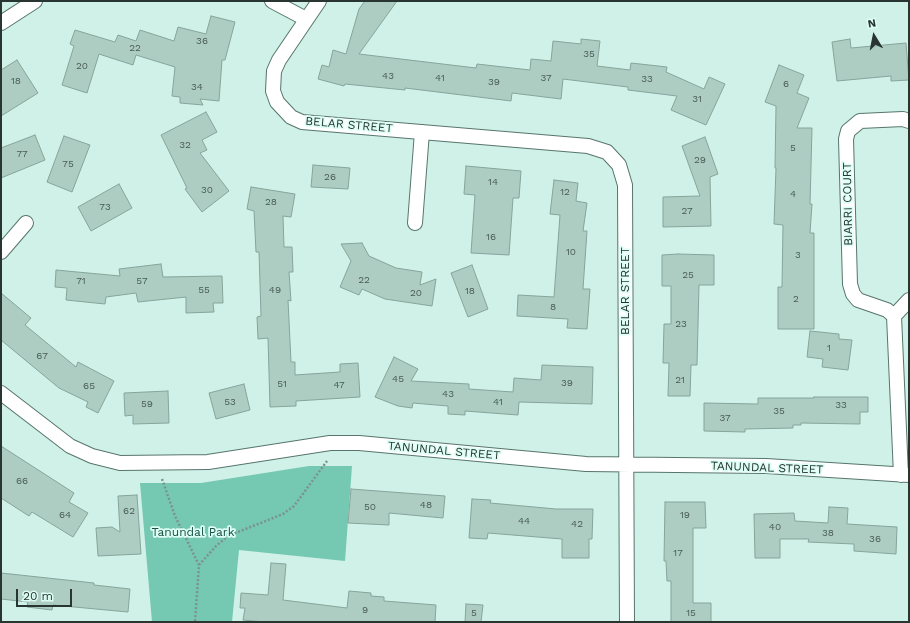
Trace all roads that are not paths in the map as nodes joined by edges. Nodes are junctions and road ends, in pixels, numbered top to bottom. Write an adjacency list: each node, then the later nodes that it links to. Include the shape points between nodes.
1 (34, 1): 5 (street)
2 (272, 1): 4 (street)
3 (319, 1): 4 (street, BELAR STREET)
4 (306, 19): 7 (street, BELAR STREET, via 274,70 273,91 291,117 302,122)
5 (1, 24)
6 (909, 121): 12 (street, BIARRI COURT, via 860,120 848,131 846,139 850,284 858,300 887,310)
7 (422, 132): 9 (street); 14 (street, BELAR STREET, via 588,146 607,152 619,165 625,184)
8 (26, 223): 10 (street)
9 (415, 223)
10 (1, 252)
11 (909, 300): 12 (street)
12 (894, 316): 15 (street)
13 (1, 393): 14 (street, TANUNDAL STREET, via 70,446 92,456 120,463 208,462 330,443 359,443 586,464)
14 (625, 465): 15 (street, TANUNDAL STREET, via 766,466); 16 (street, BELAR STREET)
15 (905, 475)
16 (627, 622)

